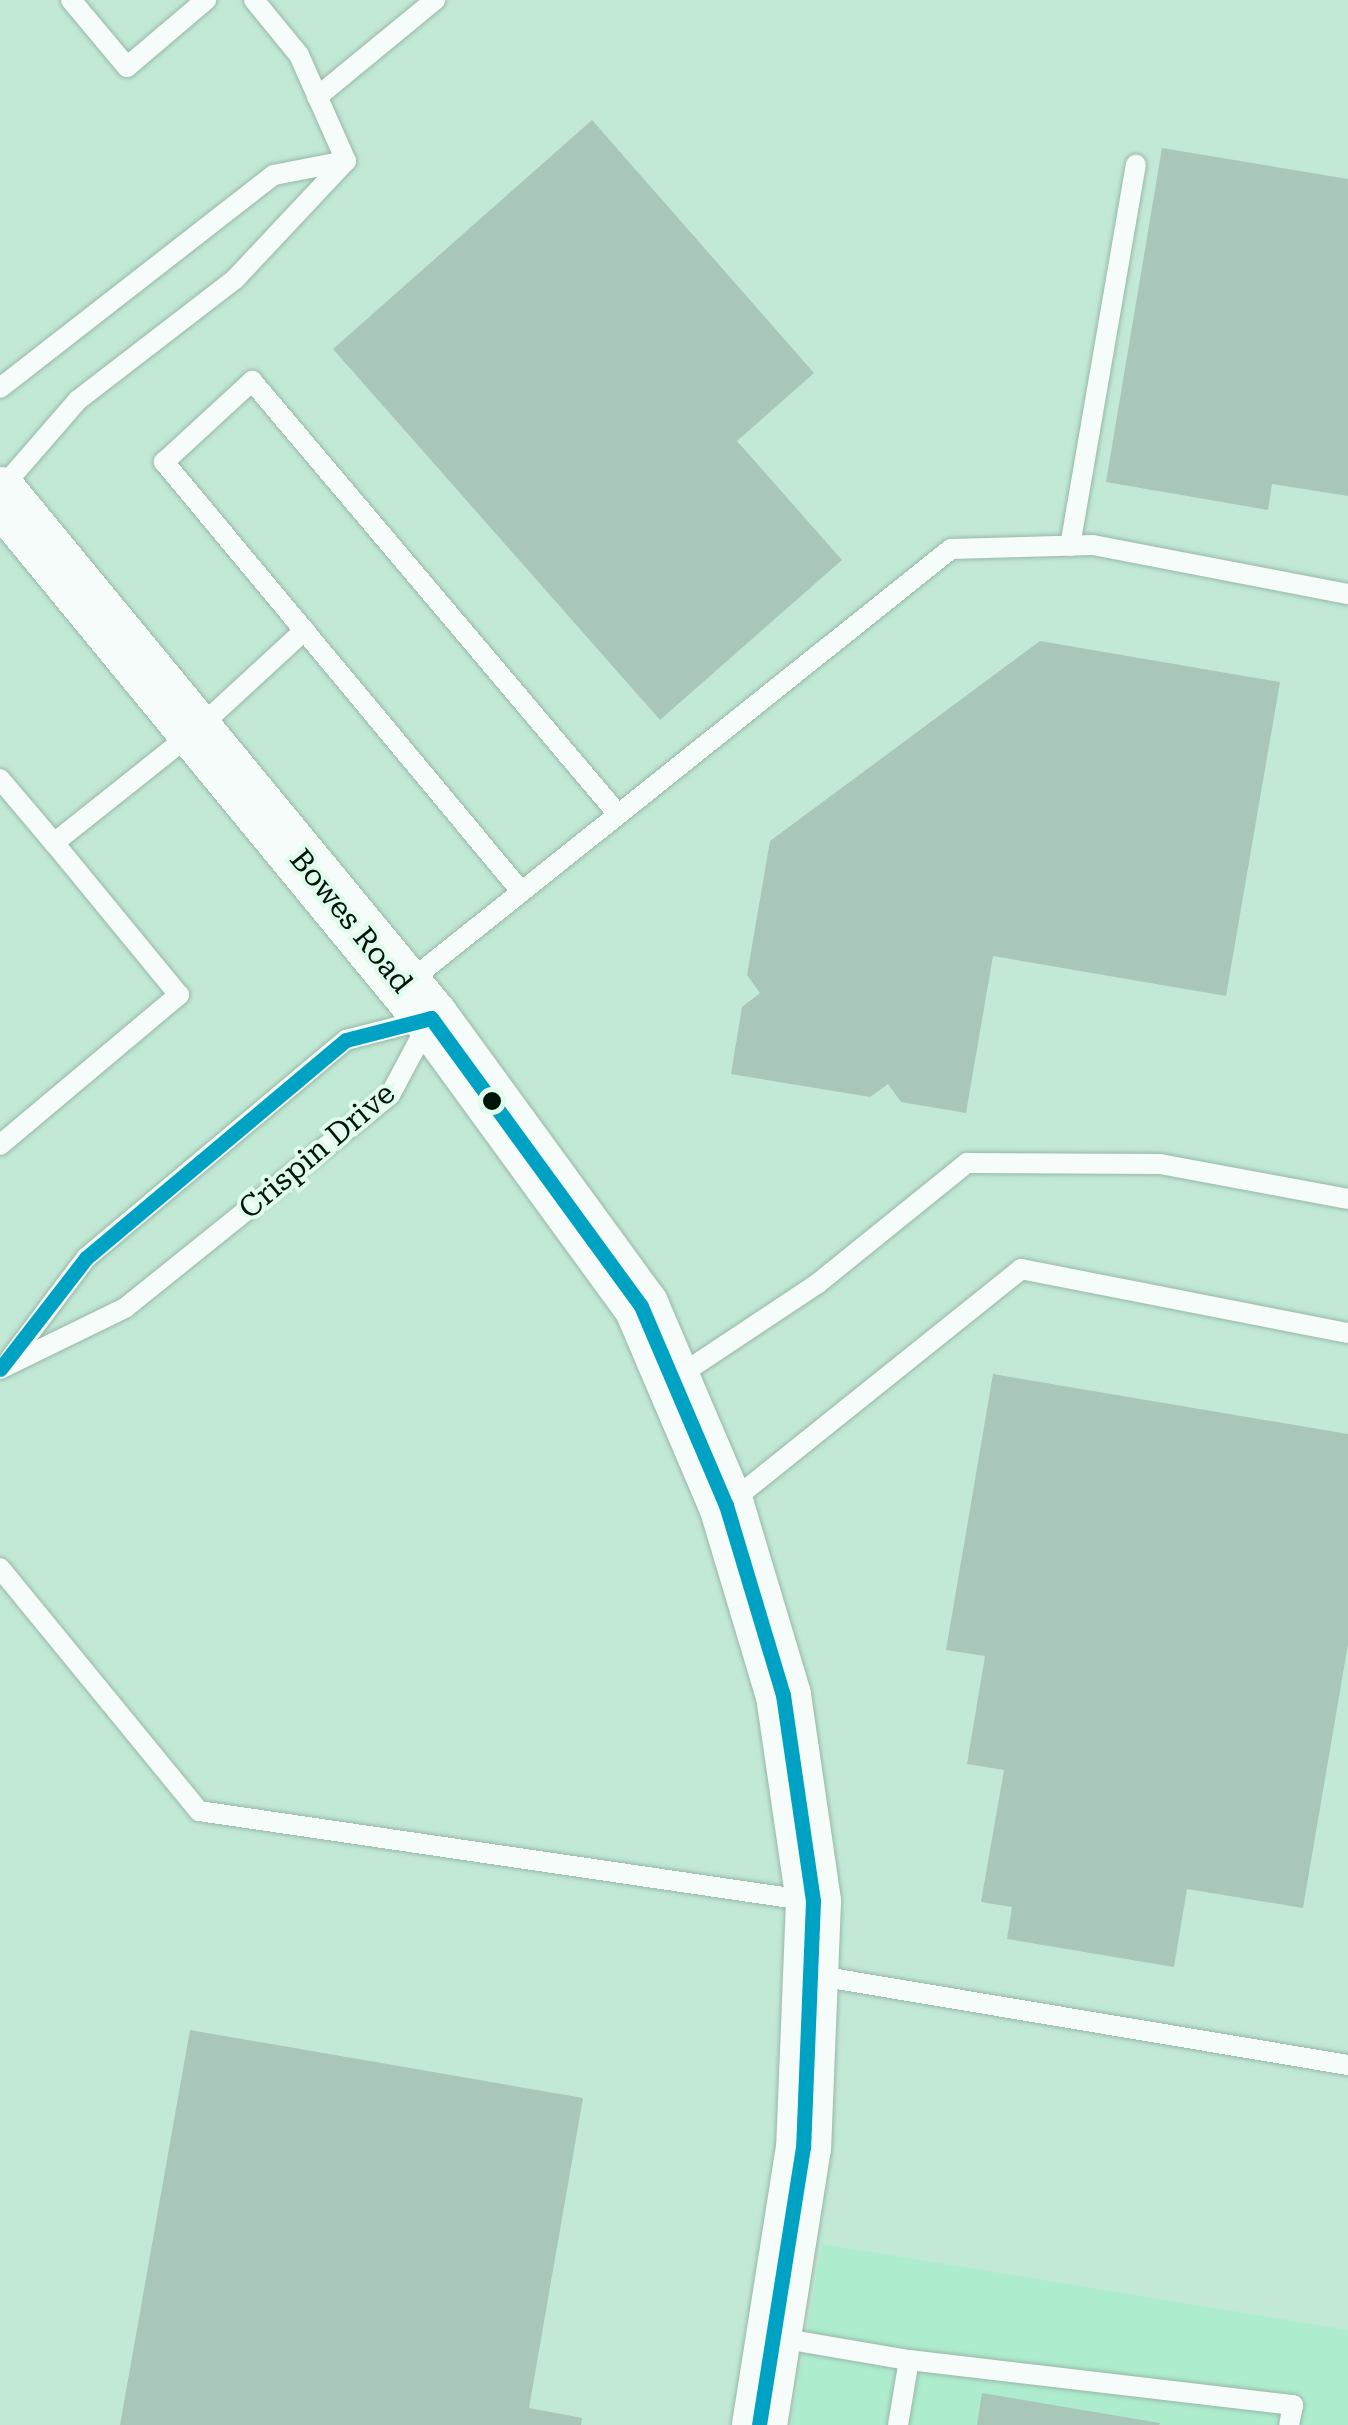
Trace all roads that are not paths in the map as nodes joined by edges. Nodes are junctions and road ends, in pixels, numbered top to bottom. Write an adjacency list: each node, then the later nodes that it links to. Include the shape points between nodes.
1 (71, 0): 2 (lane, via 127,67)
2 (206, 0)
3 (254, 0): 5 (lane, via 299,55)
4 (435, 0): 5 (lane)
5 (317, 96): 6 (lane)
6 (346, 161): 8 (lane, via 274,175); 9 (lane, via 235,279 78,400)
7 (1136, 165): 10 (lane)
8 (0, 388)
9 (0, 492): 13 (main road, Bowes Road)
10 (1070, 546): 11 (lane); 15 (lane, via 951,549)
11 (1348, 594)
12 (306, 630): 13 (lane); 15 (lane, via 164,462 252,381); 17 (lane)
13 (195, 732): 16 (lane); 18 (main road, Bowes Road)
14 (0, 778): 16 (lane)
15 (617, 813): 17 (lane)
16 (54, 843): 19 (lane, via 179,996)
17 (520, 890): 18 (lane)
18 (418, 1001): 22 (lane, Crispin Drive, via 346,1040 86,1258); 22 (lane, Crispin Drive, via 390,1096 125,1308); 23 (main road, Bowes Road, via 641,1306)
19 (0, 1145)
20 (1348, 1199): 23 (lane, via 1160,1164 967,1164 817,1284)
21 (1348, 1334): 24 (lane, via 1021,1269)
22 (3, 1367)
23 (673, 1380): 24 (main road, Bowes Road)
24 (726, 1505): 26 (main road, Bowes Road, via 783,1695)
25 (0, 1568): 26 (lane, via 199,1811)
26 (813, 1901): 27 (main road, Bowes Road)
27 (812, 1975): 28 (lane); 29 (main road, Bowes Road, via 803,2146)
28 (1348, 2065)
29 (774, 2337): 30 (lane); 31 (main road, Bowes Road)
30 (908, 2360): 32 (lane); 33 (lane, via 1292,2405)
31 (759, 2425)
32 (898, 2425)
33 (1289, 2425)

